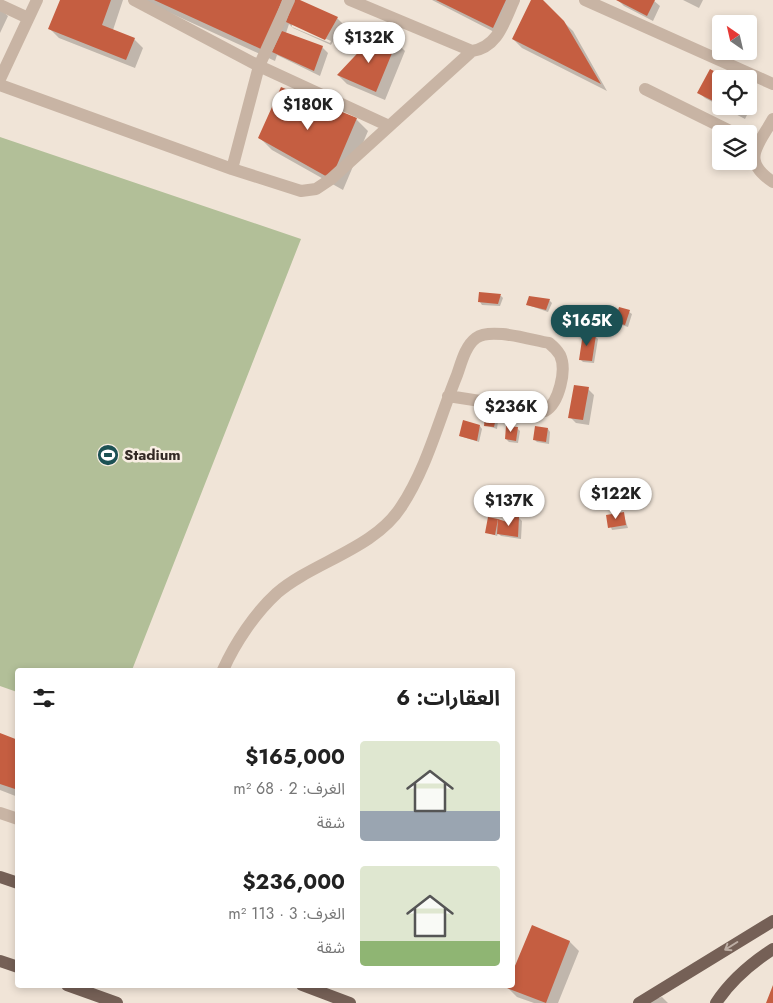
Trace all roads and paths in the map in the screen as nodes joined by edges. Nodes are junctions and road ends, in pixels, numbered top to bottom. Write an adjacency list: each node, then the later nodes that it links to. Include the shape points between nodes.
1 (37, 0): 8 (street)
2 (134, 0): 10 (street)
3 (289, 0): 10 (street)
4 (350, 0): 9 (street)
5 (514, 0): 9 (street, via 497,37 483,49)
6 (585, 0): 12 (street)
7 (0, 5): 8 (street)
8 (28, 18): 11 (street)
9 (472, 51): 17 (street)
10 (259, 66): 17 (street); 20 (street)
11 (0, 79)
12 (773, 84)
13 (0, 85): 20 (street)
14 (645, 89): 16 (street)
15 (773, 119): 18 (street)
16 (718, 125)
17 (389, 126): 20 (street, via 316,189 301,191)
18 (757, 137)
19 (757, 168): 21 (street)
20 (232, 169)
21 (773, 182)
22 (448, 396): 22 (street, via 468,348 482,334 549,343 561,357 563,366 557,399 553,407 545,411); 23 (street, via 425,459 400,509 374,534 277,593 250,624)
23 (224, 668)
24 (0, 814): 25 (street)
25 (15, 819)
26 (0, 877): 27 (main road)
27 (15, 883)
28 (773, 921): 36 (main road, one-way to 36)
29 (773, 949): 37 (main road, via 747,966)
30 (0, 961): 31 (main road)
31 (15, 966)
32 (75, 988): 34 (main road)
33 (310, 988): 35 (main road)
34 (117, 1003)
35 (350, 1003)
36 (639, 1003)
37 (716, 1003)

